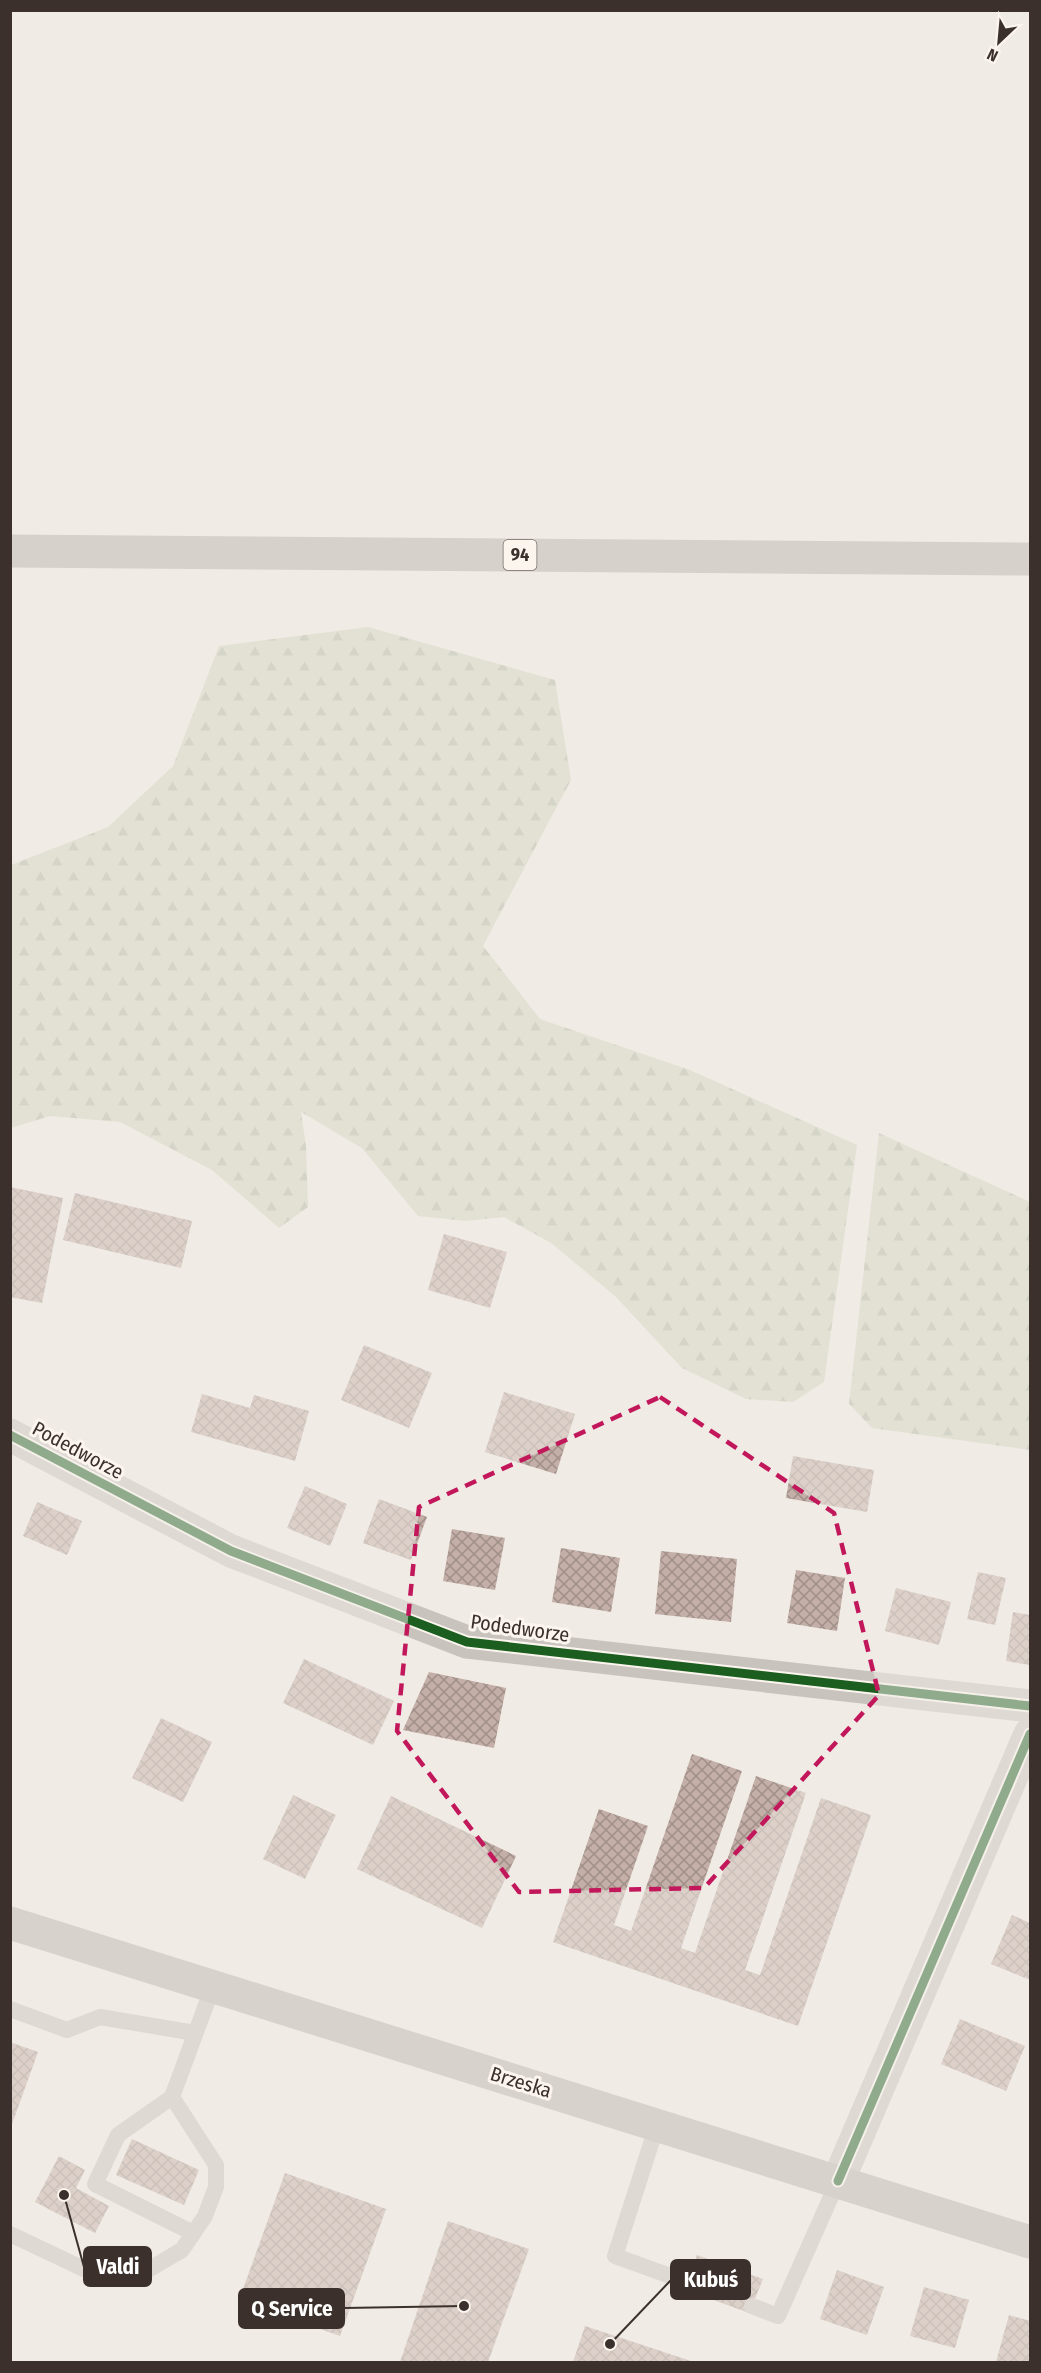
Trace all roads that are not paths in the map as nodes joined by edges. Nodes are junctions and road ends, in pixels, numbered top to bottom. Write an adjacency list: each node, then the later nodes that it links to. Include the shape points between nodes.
1 (10, 551): 2 (main road, 94)
2 (1030, 559)
3 (10, 1435): 4 (street, Podedworze, via 231,1551 467,1642)
4 (1030, 1706)
5 (1030, 1734): 12 (street)
6 (10, 1923): 7 (main road, Brzeska)
7 (213, 1986): 9 (lane); 11 (main road, Brzeska)
8 (10, 2009): 9 (lane, via 67,2030 100,2017)
9 (195, 2033): 10 (lane)
10 (172, 2097): 13 (lane, via 216,2165 216,2187 206,2216); 13 (lane, via 118,2135 95,2184)
11 (657, 2125): 12 (main road, Brzeska); 16 (lane, via 615,2256)
12 (838, 2181): 15 (main road, Brzeska); 17 (lane, via 778,2316)
13 (193, 2233): 14 (lane, via 182,2250 146,2271 88,2271)
14 (10, 2234)
15 (1030, 2242)
16 (687, 2282)
17 (752, 2306)

